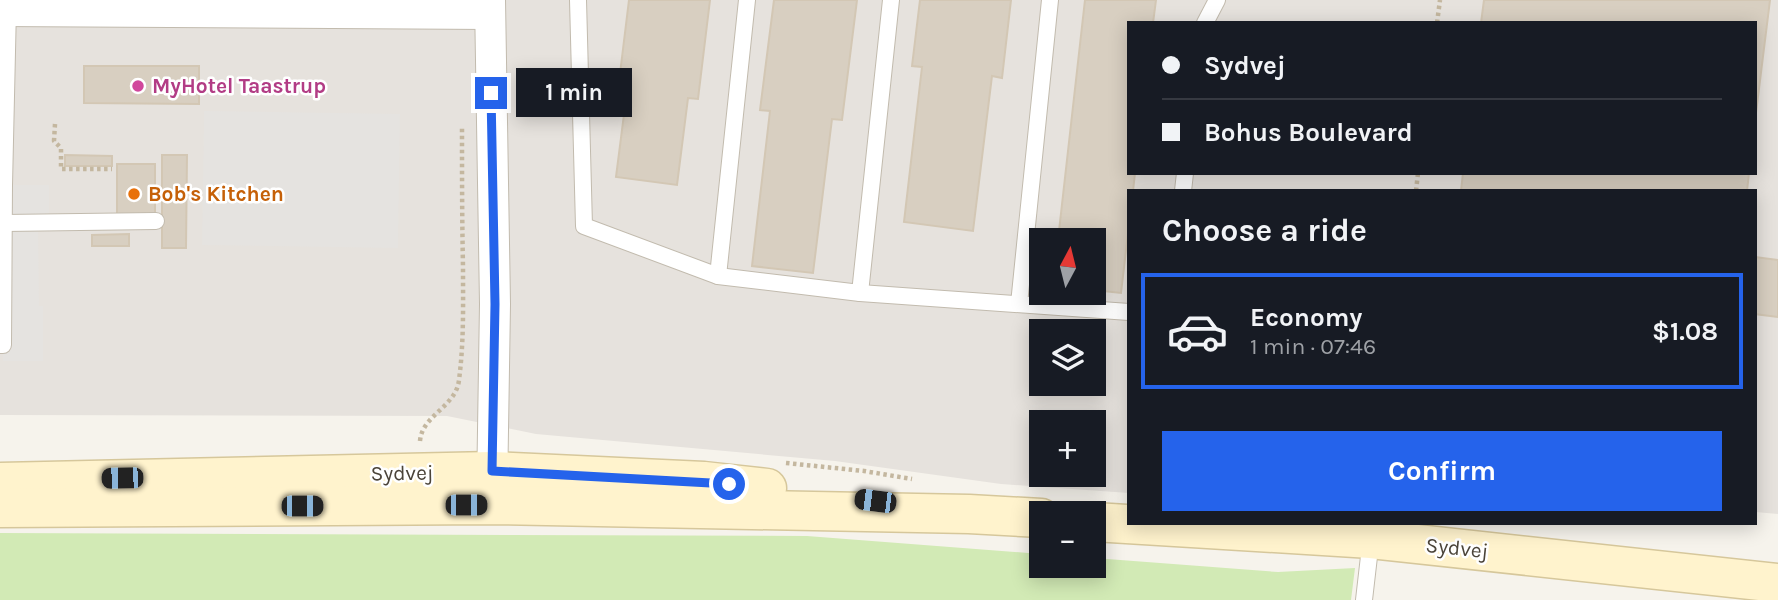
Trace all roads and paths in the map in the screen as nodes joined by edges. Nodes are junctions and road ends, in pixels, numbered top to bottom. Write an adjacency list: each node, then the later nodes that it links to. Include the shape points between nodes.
1 (578, 0): 18 (lane, via 584,226)
2 (747, 0): 18 (lane)
3 (891, 0): 19 (lane)
4 (1050, 0): 20 (lane)
5 (1217, 0): 9 (lane)
6 (1440, 0): 10 (path)
7 (490, 7): 8 (street); 25 (street, via 495,304)
8 (6, 8): 11 (lane)
9 (1207, 21)
10 (1437, 21)
11 (3, 124): 16 (lane)
12 (55, 124): 14 (path, via 61,169)
13 (462, 124): 23 (path, via 459,382 450,402 425,425)
14 (112, 169)
15 (156, 221): 16 (lane)
16 (4, 223): 17 (lane)
17 (2, 246): 22 (lane)
18 (718, 276): 19 (lane)
19 (860, 293): 20 (lane)
20 (1019, 304): 21 (lane)
21 (1127, 312)
22 (0, 345)
23 (420, 441)
24 (0, 482): 25 (main road, Sydvej)
25 (492, 488): 26 (main road, Sydvej); 27 (main road, Sydvej, via 704,481)
26 (0, 508)
27 (1029, 517)
28 (1106, 523): 29 (main road, Sydvej)
29 (1127, 524)
30 (1143, 525): 31 (main road, Sydvej)
31 (1371, 539): 32 (main road, Sydvej); 33 (lane)
32 (1778, 583)
33 (1364, 600)

